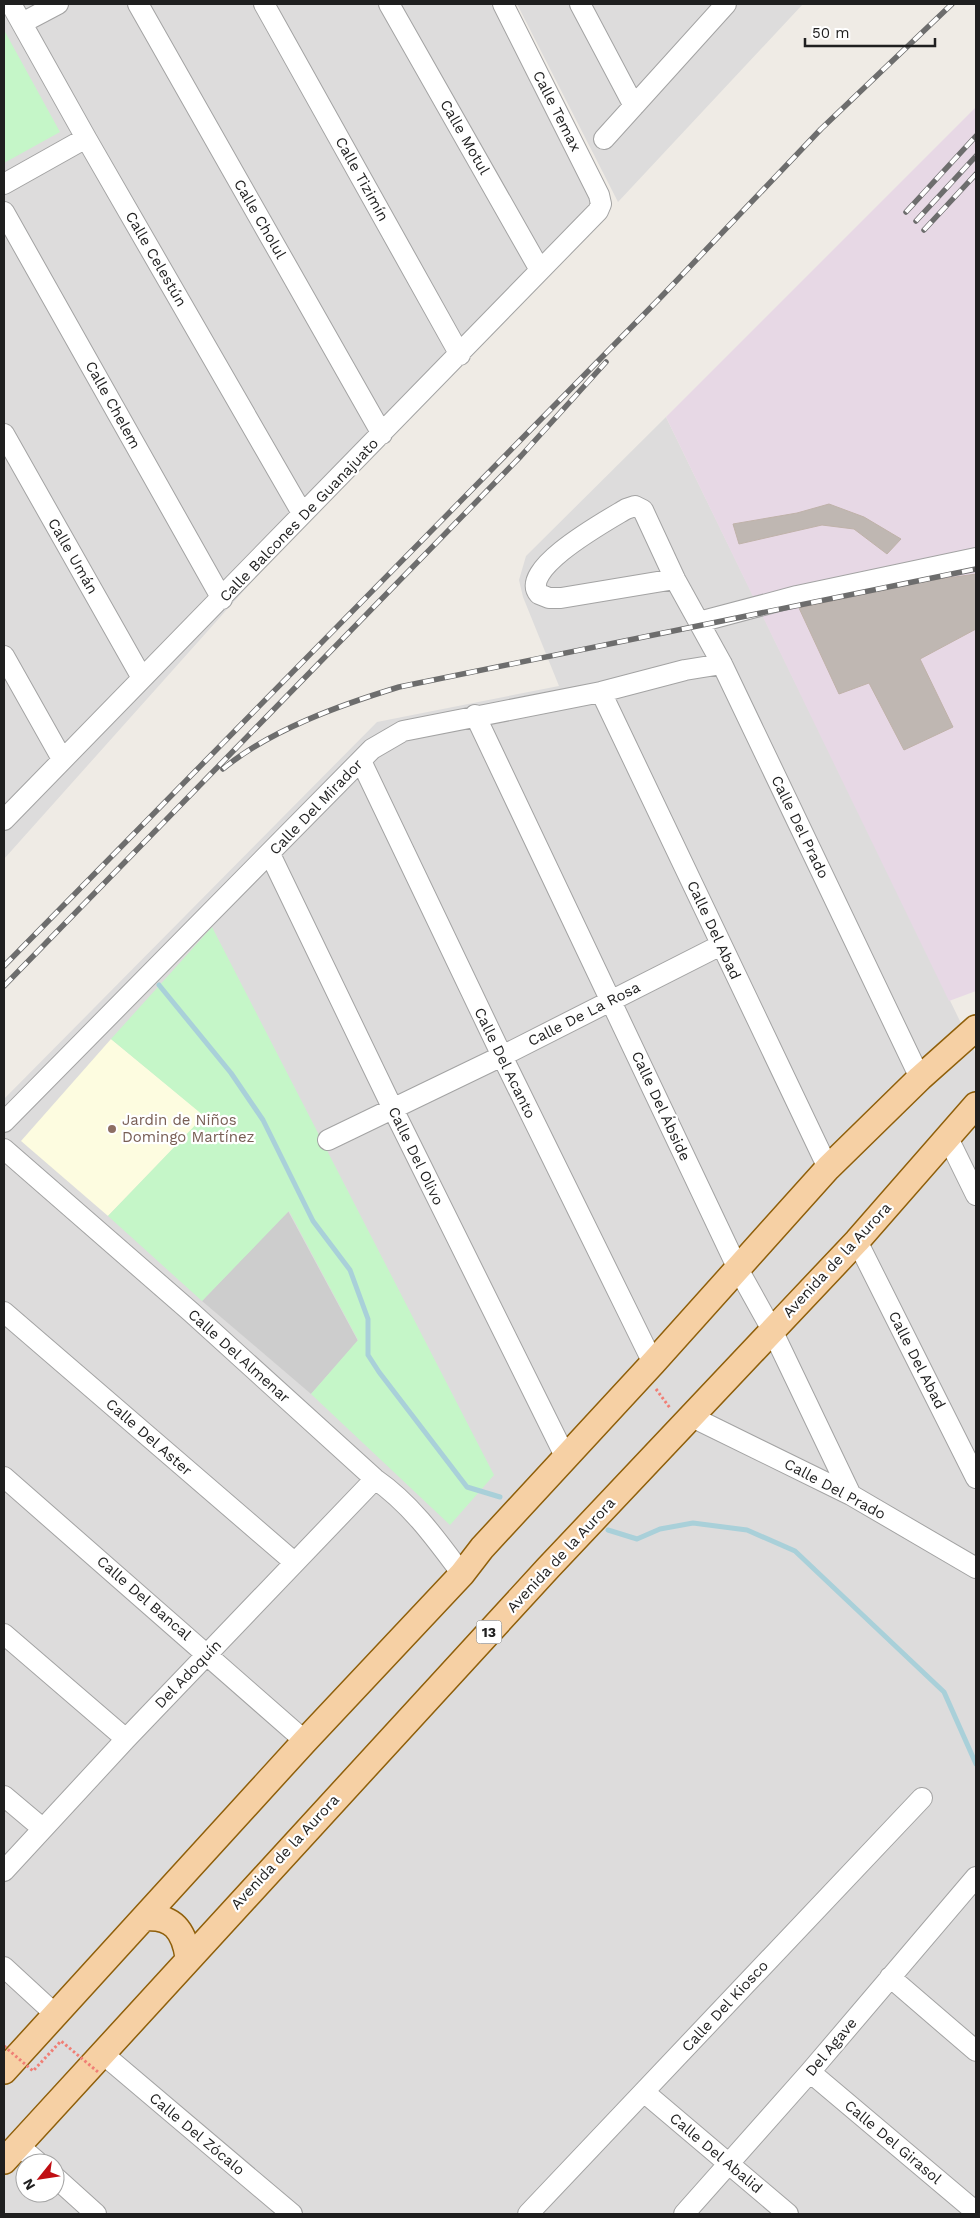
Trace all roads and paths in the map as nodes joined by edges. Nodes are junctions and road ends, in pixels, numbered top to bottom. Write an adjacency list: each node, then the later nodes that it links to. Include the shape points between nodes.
1 (11, 4): 9 (street, Calle Celestún)
2 (58, 4): 9 (street)
3 (138, 4): 19 (street, Calle Cholul)
4 (264, 4): 17 (street, Calle Tizimín)
5 (389, 4): 16 (street, Calle Motul)
6 (503, 4): 15 (street, Calle Temax, via 599,195 601,204)
7 (580, 4): 10 (street)
8 (717, 8): 10 (street)
9 (22, 23): 11 (street, Calle Celestún)
10 (634, 106): 12 (street)
11 (86, 138): 13 (street); 20 (street, Calle Celestún)
12 (604, 139)
13 (4, 184)
14 (4, 212): 23 (street, Calle Chelem)
15 (593, 218): 16 (street, Calle Balcones De Guanajuato)
16 (540, 270): 17 (street, Calle Balcones De Guanajuato)
17 (460, 355): 19 (street, Calle Balcones De Guanajuato)
18 (4, 434): 27 (street, Calle Umán)
19 (382, 434): 20 (street, Calle Balcones De Guanajuato)
20 (302, 514): 23 (street, Calle Balcones De Guanajuato)
21 (976, 558): 24 (street, via 797,596)
22 (675, 579): 22 (street, Calle Del Prado, via 561,598 539,594 535,584 538,573 550,559 632,506 643,510); 24 (street, Calle Del Prado)
23 (222, 599): 27 (street, Calle Balcones De Guanajuato)
24 (699, 622): 26 (street, Calle Del Prado)
25 (4, 656): 30 (street)
26 (722, 664): 28 (street, Calle Del Mirador); 38 (street, Calle Del Prado)
27 (142, 678): 30 (street, Calle Balcones De Guanajuato)
28 (601, 692): 29 (street, Calle Del Mirador); 34 (street, Calle Del Abad)
29 (475, 716): 31 (street, Calle Del Mirador, via 403,731 372,749); 35 (street, Calle Del Ábside)
30 (62, 759): 32 (street, Calle Balcones De Guanajuato)
31 (361, 761): 33 (street, Calle Del Mirador); 37 (street, Calle Del Acanto)
32 (4, 820)
33 (270, 854): 40 (street, Calle Del Olivo); 41 (street, Calle Del Mirador)
34 (720, 944): 35 (street, Calle De La Rosa); 45 (street, Calle Del Abad)
35 (611, 1001): 37 (street, Calle De La Rosa); 48 (street, Calle Del Ábside)
36 (976, 1028): 38 (main road)
37 (502, 1056): 40 (street, Calle De La Rosa); 51 (street, Calle Del Acanto)
38 (920, 1078): 45 (main road)
39 (976, 1105): 42 (main road, Avenida de la Aurora / 13)
40 (392, 1107): 43 (street, Calle De La Rosa); 53 (street, Calle Del Olivo)
41 (4, 1122)
42 (947, 1136): 46 (street); 47 (main road, Avenida de la Aurora / 13)
43 (328, 1140)
44 (4, 1150): 56 (street, Calle Del Almenar, via 191,1312)
45 (828, 1168): 48 (main road)
46 (976, 1195)
47 (857, 1241): 50 (main road, Avenida de la Aurora / 13); 55 (street, Calle Del Abad)
48 (738, 1269): 50 (street, Calle Del Ábside); 51 (main road)
49 (4, 1312): 58 (street, Calle Del Aster)
50 (772, 1330): 52 (main road, Avenida de la Aurora / 13); 57 (street, Calle Del Ábside)
51 (649, 1367): 52 (path); 53 (main road)
52 (686, 1421): 57 (street, Calle Del Prado); 71 (main road, Avenida de la Aurora / 13)
53 (565, 1456): 60 (main road)
54 (4, 1477): 62 (street, Calle Del Bancal)
55 (976, 1478)
56 (375, 1479): 58 (street, Del Adoquín); 60 (street, Calle Del Almenar, via 411,1509)
57 (851, 1495): 59 (street, Calle Del Prado)
58 (294, 1562): 62 (street, Del Adoquín)
59 (976, 1568)
60 (462, 1574): 64 (main road)
61 (4, 1634): 63 (street)
62 (208, 1654): 63 (street, Del Adoquín); 64 (street, Calle Del Bancal)
63 (126, 1738): 67 (street, Del Adoquín)
64 (306, 1741): 70 (main road)
65 (4, 1796): 67 (street)
66 (922, 1798): 80 (street, Calle Del Kiosco)
67 (42, 1828): 68 (street, Del Adoquín)
68 (4, 1871)
69 (973, 1888): 73 (street, Del Agave)
70 (144, 1918): 71 (main road, via 156,1916 166,1919 177,1928 186,1942); 74 (main road)
71 (188, 1958): 77 (main road, Avenida de la Aurora / 13)
72 (4, 1967): 74 (street)
73 (890, 1977): 76 (street); 79 (street, Del Agave)
74 (55, 2014): 78 (main road)
75 (4, 2046): 77 (path, bridge, via 33,2071 61,2041)
76 (976, 2051)
77 (100, 2063): 81 (main road, Avenida de la Aurora / 13); 86 (street, Calle Del Zócalo)
78 (4, 2071)
79 (810, 2072): 82 (street, Del Agave); 84 (street, Calle Del Girasol)
80 (644, 2092): 82 (street, Calle Del Abalid); 87 (street, Calle Del Kiosco)
81 (11, 2153)
82 (729, 2164): 88 (street, Del Agave); 89 (street, Calle Del Abalid)
83 (65, 2186): 85 (street)
84 (976, 2212)
85 (96, 2214)
86 (292, 2214)
87 (528, 2214)
88 (684, 2214)
89 (788, 2214)

